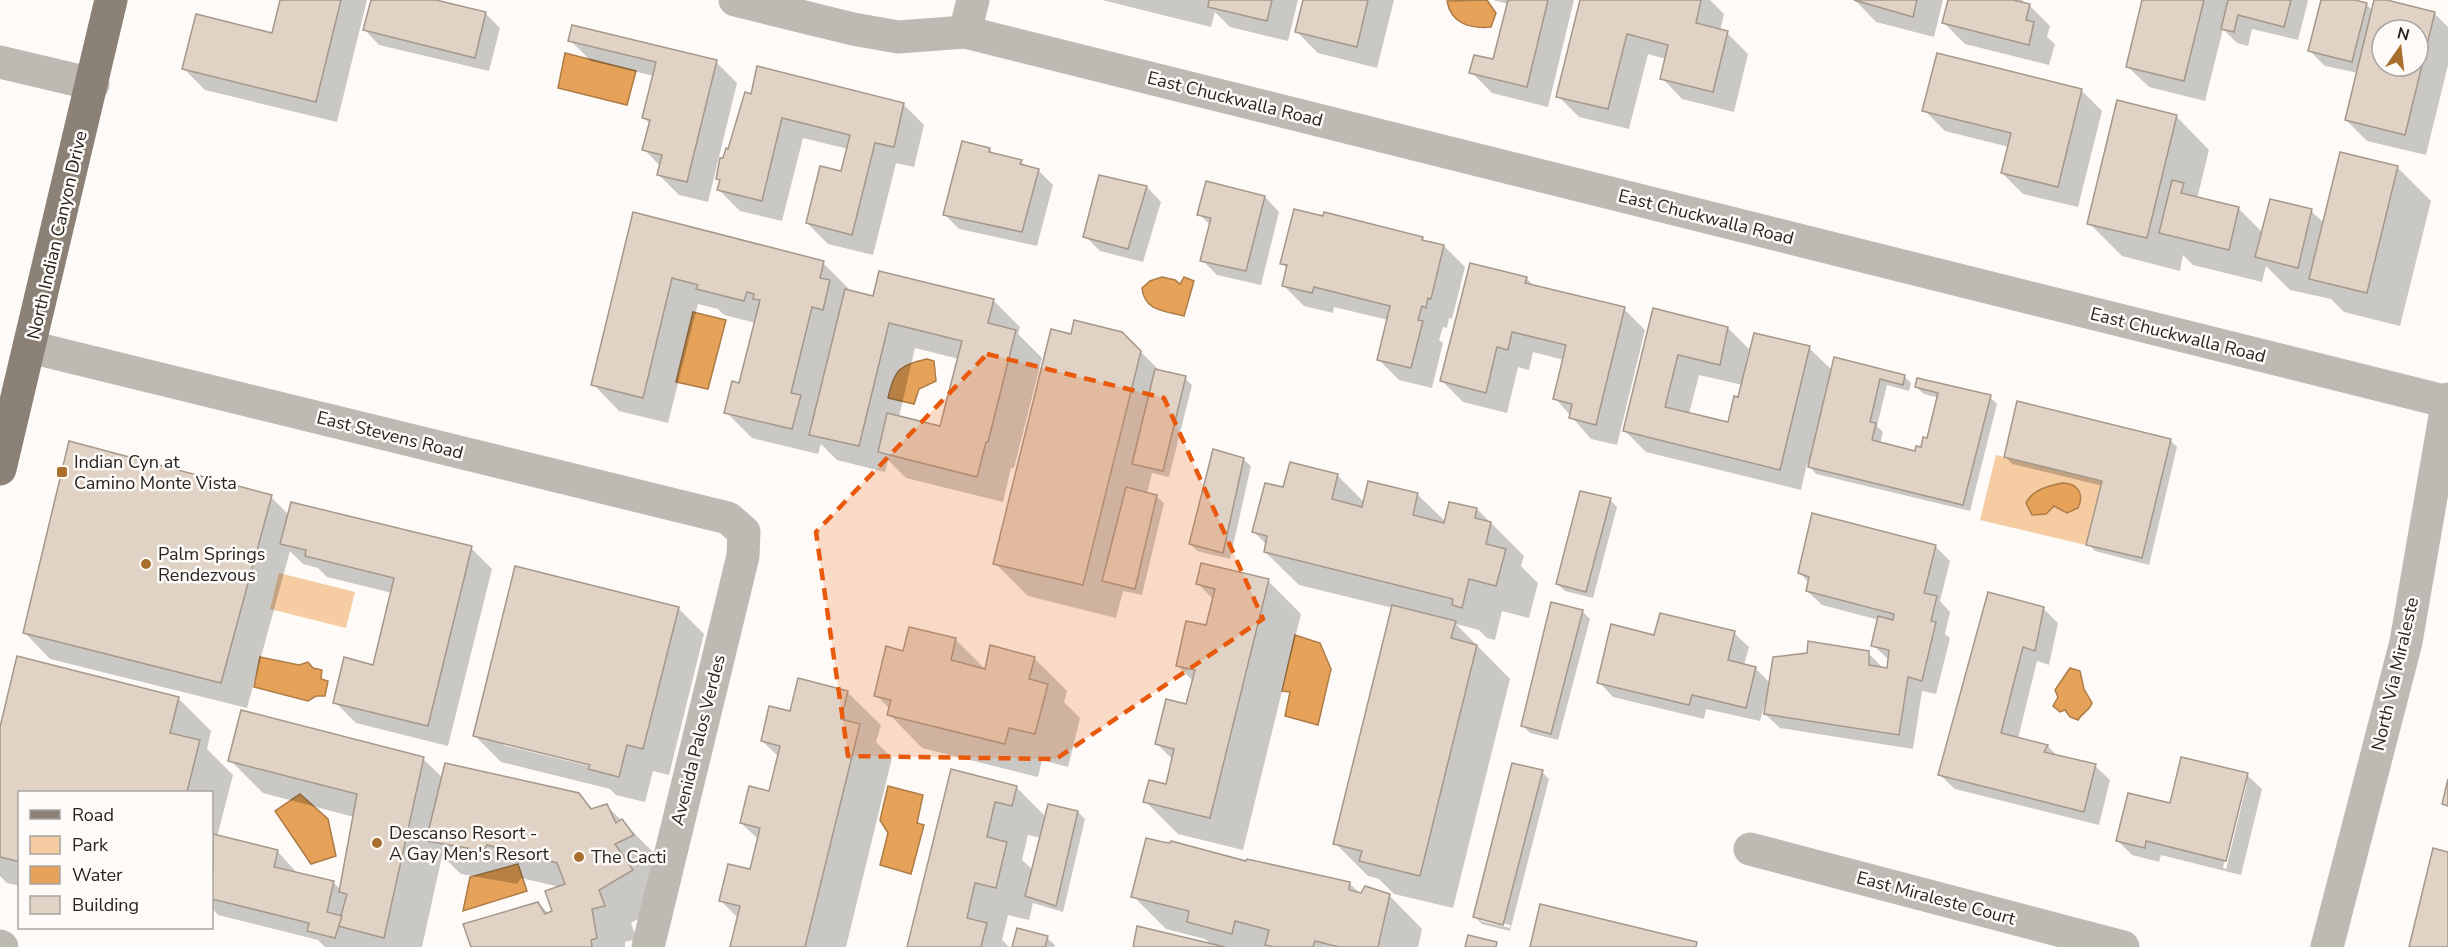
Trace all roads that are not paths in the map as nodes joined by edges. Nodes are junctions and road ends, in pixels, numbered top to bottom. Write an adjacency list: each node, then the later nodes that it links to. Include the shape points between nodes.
1 (111, 0): 6 (main road, North Indian Canyon Drive)
2 (735, 0): 4 (street, East Chuckwalla Road, via 898,37)
3 (973, 0): 4 (street)
4 (965, 32): 8 (street, East Chuckwalla Road)
5 (0, 62): 6 (street)
6 (93, 84): 7 (main road, North Indian Canyon Drive)
7 (30, 347): 9 (main road, North Indian Canyon Drive); 10 (street, East Stevens Road, via 728,518)
8 (2448, 401): 14 (street, North Via Miraleste, via 2406,642)
9 (0, 469)
10 (744, 532): 12 (street, Avenida Palos Verdes, via 742,556)
11 (1750, 849): 13 (street, East Miraleste Court)
12 (648, 947)
13 (2123, 947)
14 (2327, 947)

